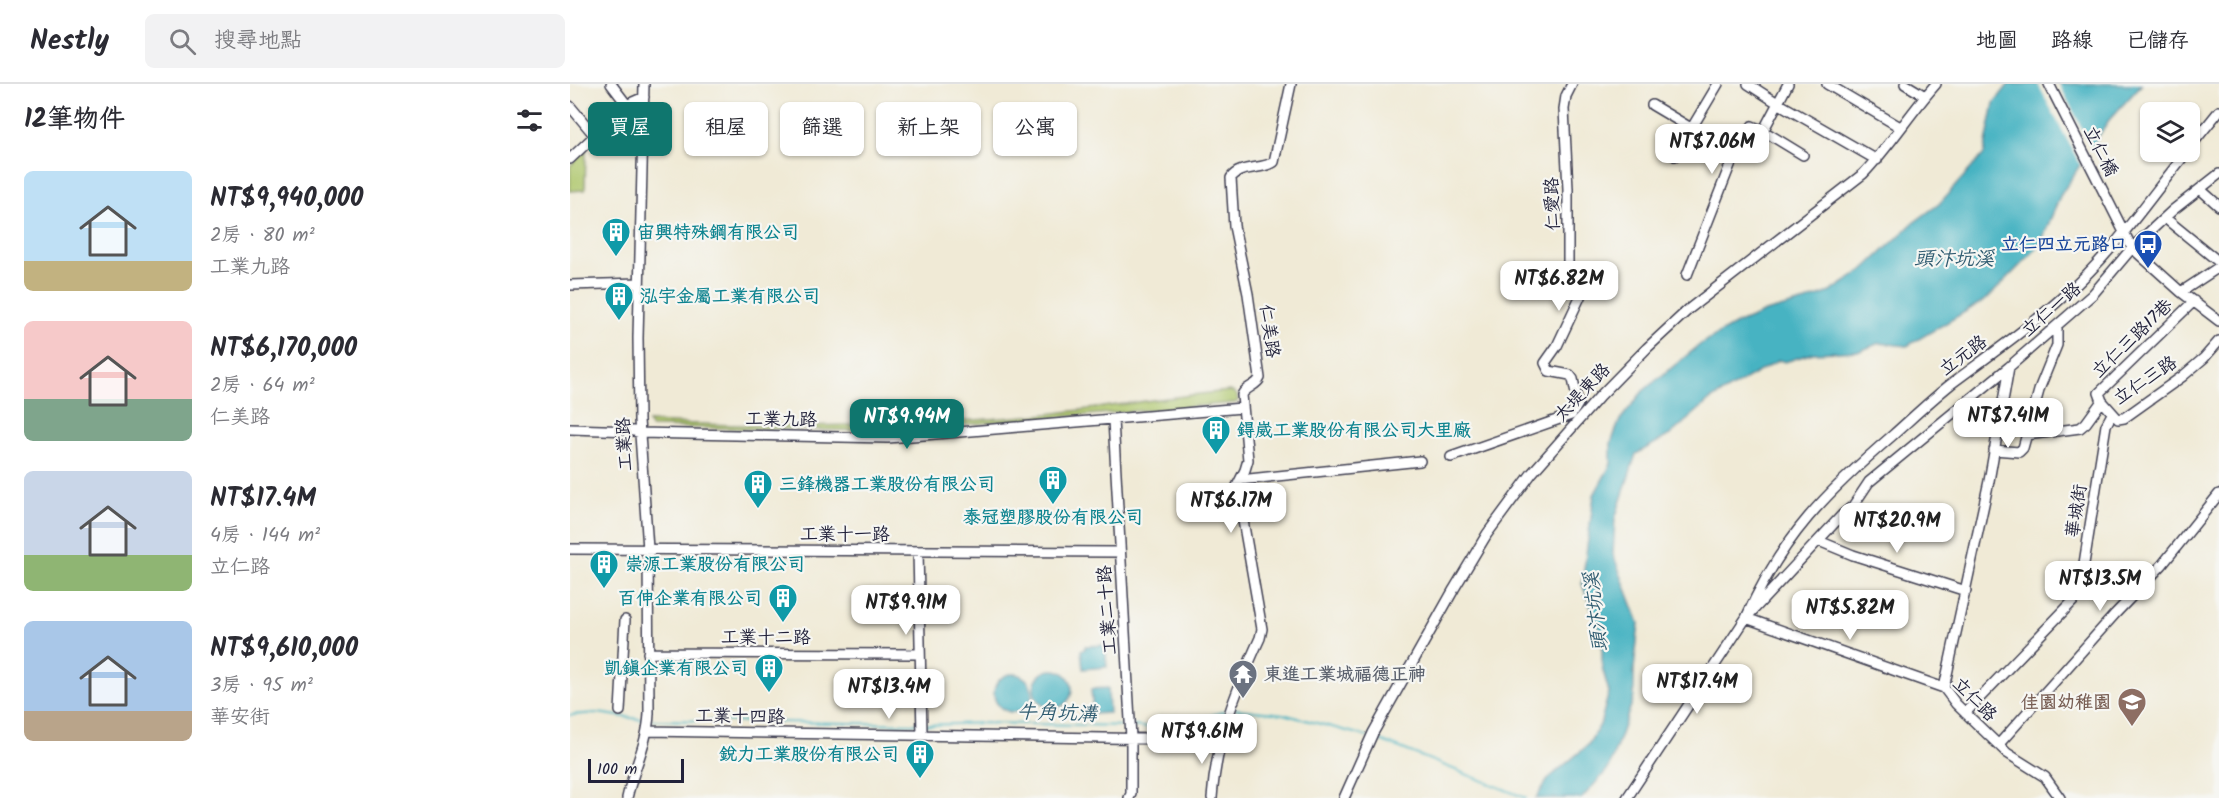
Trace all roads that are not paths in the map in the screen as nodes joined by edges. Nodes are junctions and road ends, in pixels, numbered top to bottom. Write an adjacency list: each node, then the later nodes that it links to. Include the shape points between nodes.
1 (611, 84): 14 (street)
2 (645, 84): 13 (street, 工業路)
3 (1291, 84): 51 (street, 仁美路, via 1274,162 1235,172 1231,178 1234,226 1260,378 1242,392)
4 (1572, 84): 58 (street, 仁愛路, via 1564,109 1568,274 1580,297 1545,363 1549,371 1574,379 1578,404 1571,415)
5 (1718, 84): 22 (street)
6 (1748, 84): 16 (street)
7 (1788, 84): 16 (street)
8 (1827, 84): 21 (street)
9 (1905, 84): 12 (street)
10 (1936, 84): 12 (street, 太堤東路)
11 (2049, 84): 36 (street, 立仁橋)
12 (1925, 96): 21 (street, 太堤東路)
13 (644, 97): 15 (street); 41 (street, 工業路)
14 (625, 102)
15 (633, 102)
16 (1776, 102): 23 (street); 30 (street)
17 (1652, 105): 22 (street)
18 (570, 106): 20 (street)
19 (2219, 111): 24 (street)
20 (588, 128)
21 (1900, 128): 30 (street, 太堤東路)
22 (1691, 129): 25 (street); 28 (street)
23 (1762, 130): 27 (street); 40 (street, via 1752,152 1740,146 1734,154)
24 (2200, 135)
25 (1706, 137)
26 (588, 142): 29 (street)
27 (1803, 155)
28 (1675, 156)
29 (570, 159)
30 (1877, 160): 83 (street, 太堤東路, via 1689,309 1647,348 1532,473 1487,534 1406,672)
31 (2179, 162): 36 (street, 立元路)
32 (2219, 174): 33 (street, 立仁一路)
33 (2200, 189): 34 (street); 35 (street, 立仁一路)
34 (2219, 206)
35 (2165, 218): 37 (street, 立仁一路); 38 (street)
36 (2123, 232): 37 (street, 立仁橋); 68 (street, 立元路, via 2065,296 1938,395 1836,485 1791,537)
37 (2132, 248): 43 (street, 立仁橋); 47 (street, 立仁一路, via 2097,290)
38 (2219, 262)
39 (2219, 267): 43 (street)
40 (1687, 275)
41 (639, 283): 42 (street); 55 (street, 工業路)
42 (570, 285)
43 (2181, 292): 44 (street, 立仁橋)
44 (2194, 302): 46 (street, 立仁橋); 50 (street, 立仁三路17巷, via 2098,393)
45 (2219, 307): 46 (street)
46 (2216, 318)
47 (2057, 326): 49 (street, 立仁一路); 56 (street, via 2057,345)
48 (2219, 341): 52 (street, 立仁三路, via 2190,370 2144,405 2124,418)
49 (2009, 367): 57 (street); 62 (street, 立仁一路, via 1869,482 1853,507)
50 (2102, 401): 52 (street, 立仁三路); 56 (street, 立仁三路, via 2080,428)
51 (1242, 408): 53 (street, 工業九路); 60 (street, via 1248,460)
52 (2112, 414): 74 (street, 華城街, via 2106,425 2079,595)
53 (1113, 420): 55 (street, 工業九路, via 888,438); 66 (street, 工業二十路)
54 (570, 429): 55 (street, 工業九路)
55 (640, 433): 64 (street, 工業路)
56 (2027, 435): 57 (street, via 2019,452)
57 (1994, 450): 67 (street)
58 (1451, 457)
59 (1420, 461): 60 (street)
60 (1240, 480): 75 (street, via 1237,486 1262,629)
61 (2219, 494): 79 (street, via 2162,566)
62 (1819, 541): 67 (street); 68 (street, 立仁一路)
63 (570, 549): 64 (street, 工業十一路)
64 (648, 549): 65 (street, 工業十一路); 70 (street, 工業路)
65 (918, 551): 66 (street, 工業十一路); 71 (street)
66 (1120, 552): 78 (street, 工業二十路)
67 (1966, 591): 72 (street)
68 (1746, 618): 72 (street, 立仁路); 84 (street)
69 (625, 620): 73 (street)
70 (648, 653): 71 (street, 工業十二路); 76 (street, 工業路)
71 (920, 654): 77 (street)
72 (1944, 688): 74 (street, 立仁路)
73 (620, 711)
74 (1965, 713): 79 (street, 立仁路)
75 (1227, 719): 78 (street, 工業十四路, via 1177,737); 82 (street)
76 (648, 730): 77 (street, 工業十四路); 80 (street, 工業路)
77 (922, 733): 78 (street, 工業十四路)
78 (1131, 736): 81 (street, 工業二十路)
79 (1999, 744): 85 (street, 立仁路, via 2045,777)
80 (627, 798)
81 (1129, 798)
82 (1212, 798)
83 (1344, 798)
84 (1627, 798)
85 (2060, 798)

